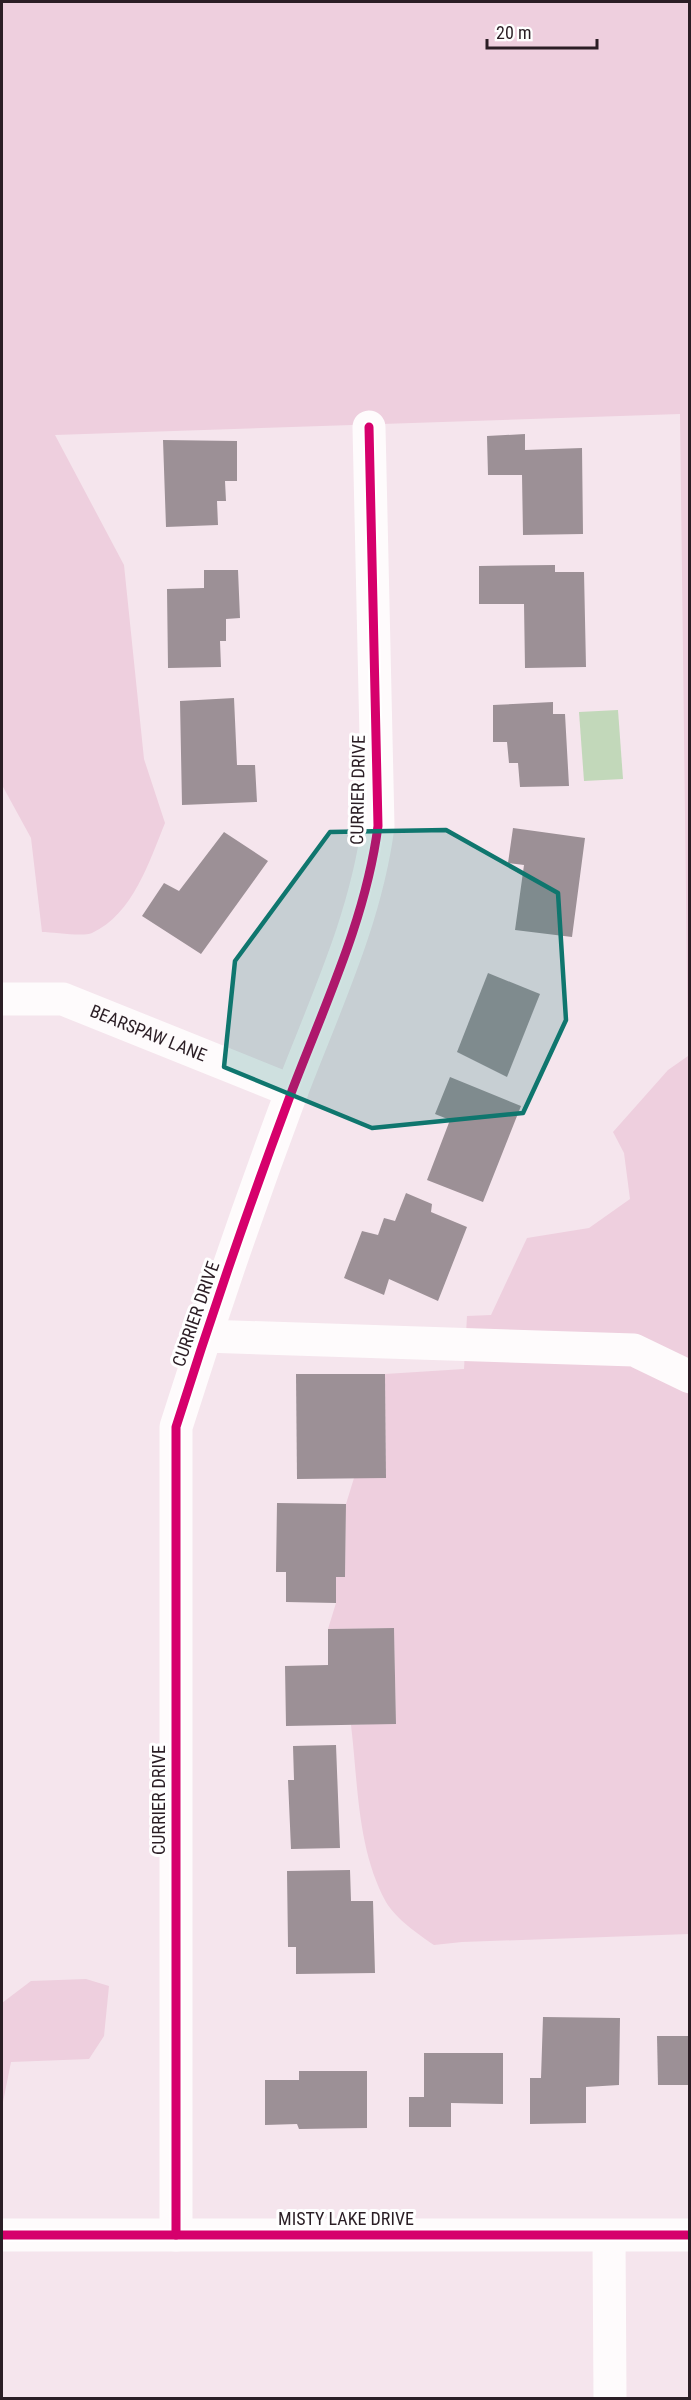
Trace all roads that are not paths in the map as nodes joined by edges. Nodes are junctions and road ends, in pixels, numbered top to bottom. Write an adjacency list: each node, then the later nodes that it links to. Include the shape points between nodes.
1 (369, 427): 3 (street, CURRIER DRIVE, via 378,825 362,909)
2 (2, 999): 3 (street, BEARSPAW LANE, via 63,999)
3 (292, 1091): 4 (street, CURRIER DRIVE)
4 (204, 1336): 5 (street, via 634,1350); 7 (street, CURRIER DRIVE, via 176,1427)
5 (690, 1377)
6 (2, 2235): 7 (street, MISTY LAKE DRIVE)
7 (176, 2235): 9 (street, MISTY LAKE DRIVE)
8 (690, 2235): 9 (street, MISTY LAKE DRIVE)
9 (609, 2236): 10 (street)
10 (610, 2398)

